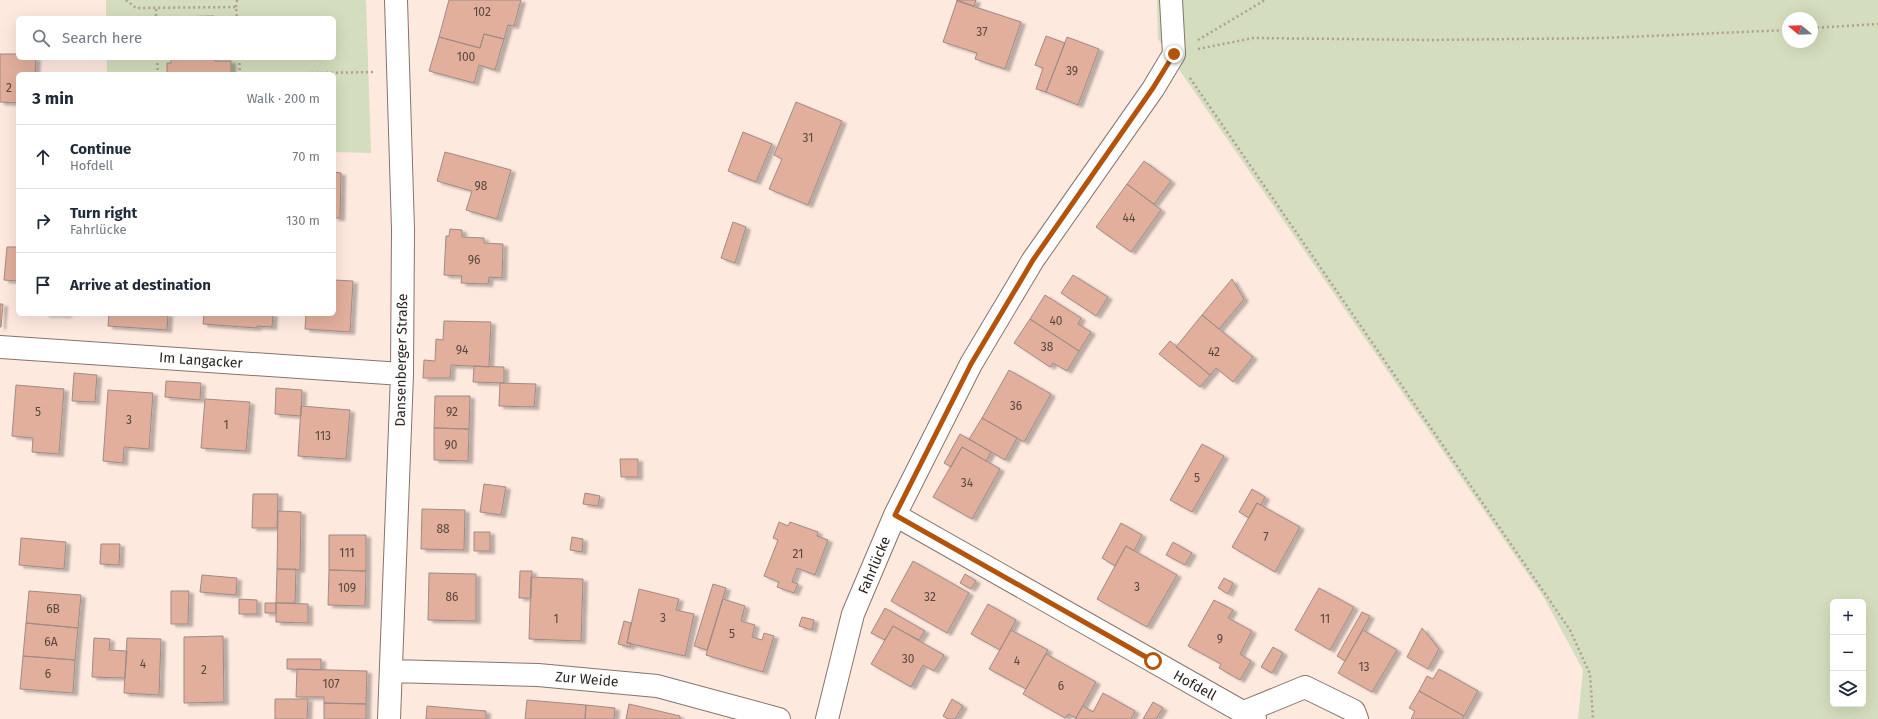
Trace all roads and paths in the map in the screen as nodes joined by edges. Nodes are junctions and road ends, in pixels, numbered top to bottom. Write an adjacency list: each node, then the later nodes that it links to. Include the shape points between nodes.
1 (126, 0): 7 (path, via 136,8)
2 (237, 0): 6 (path)
3 (396, 0): 16 (street, Dansenberger Straße)
4 (1172, 0): 13 (street)
5 (1265, 0): 13 (path)
6 (236, 7): 7 (path); 9 (path)
7 (156, 9): 8 (path)
8 (156, 16)
9 (237, 16)
10 (1878, 24): 11 (path)
11 (1818, 28)
12 (1782, 30): 13 (path, via 1603,38 1253,38)
13 (1174, 54): 22 (street, Fahrlücke, via 1033,260 971,364); 29 (path, via 1570,630 1590,674)
14 (157, 60): 17 (path)
15 (239, 60): 18 (path)
16 (398, 71): 19 (path); 21 (street, Dansenberger Straße, via 403,229)
17 (158, 72)
18 (240, 72)
19 (336, 72)
20 (0, 347): 21 (street, Im Langacker)
21 (402, 374): 23 (street, Dansenberger Straße)
22 (895, 515): 24 (street, Hofdell); 27 (street, Fahrlücke, via 853,614)
23 (391, 671): 25 (street, Dansenberger Straße); 26 (street, Zur Weide, via 538,675 657,686)
24 (1250, 716): 28 (street, Hofdell, via 1305,687 1354,711)
25 (389, 719)
26 (779, 719)
27 (827, 719)
28 (1357, 719)
29 (1593, 719)

